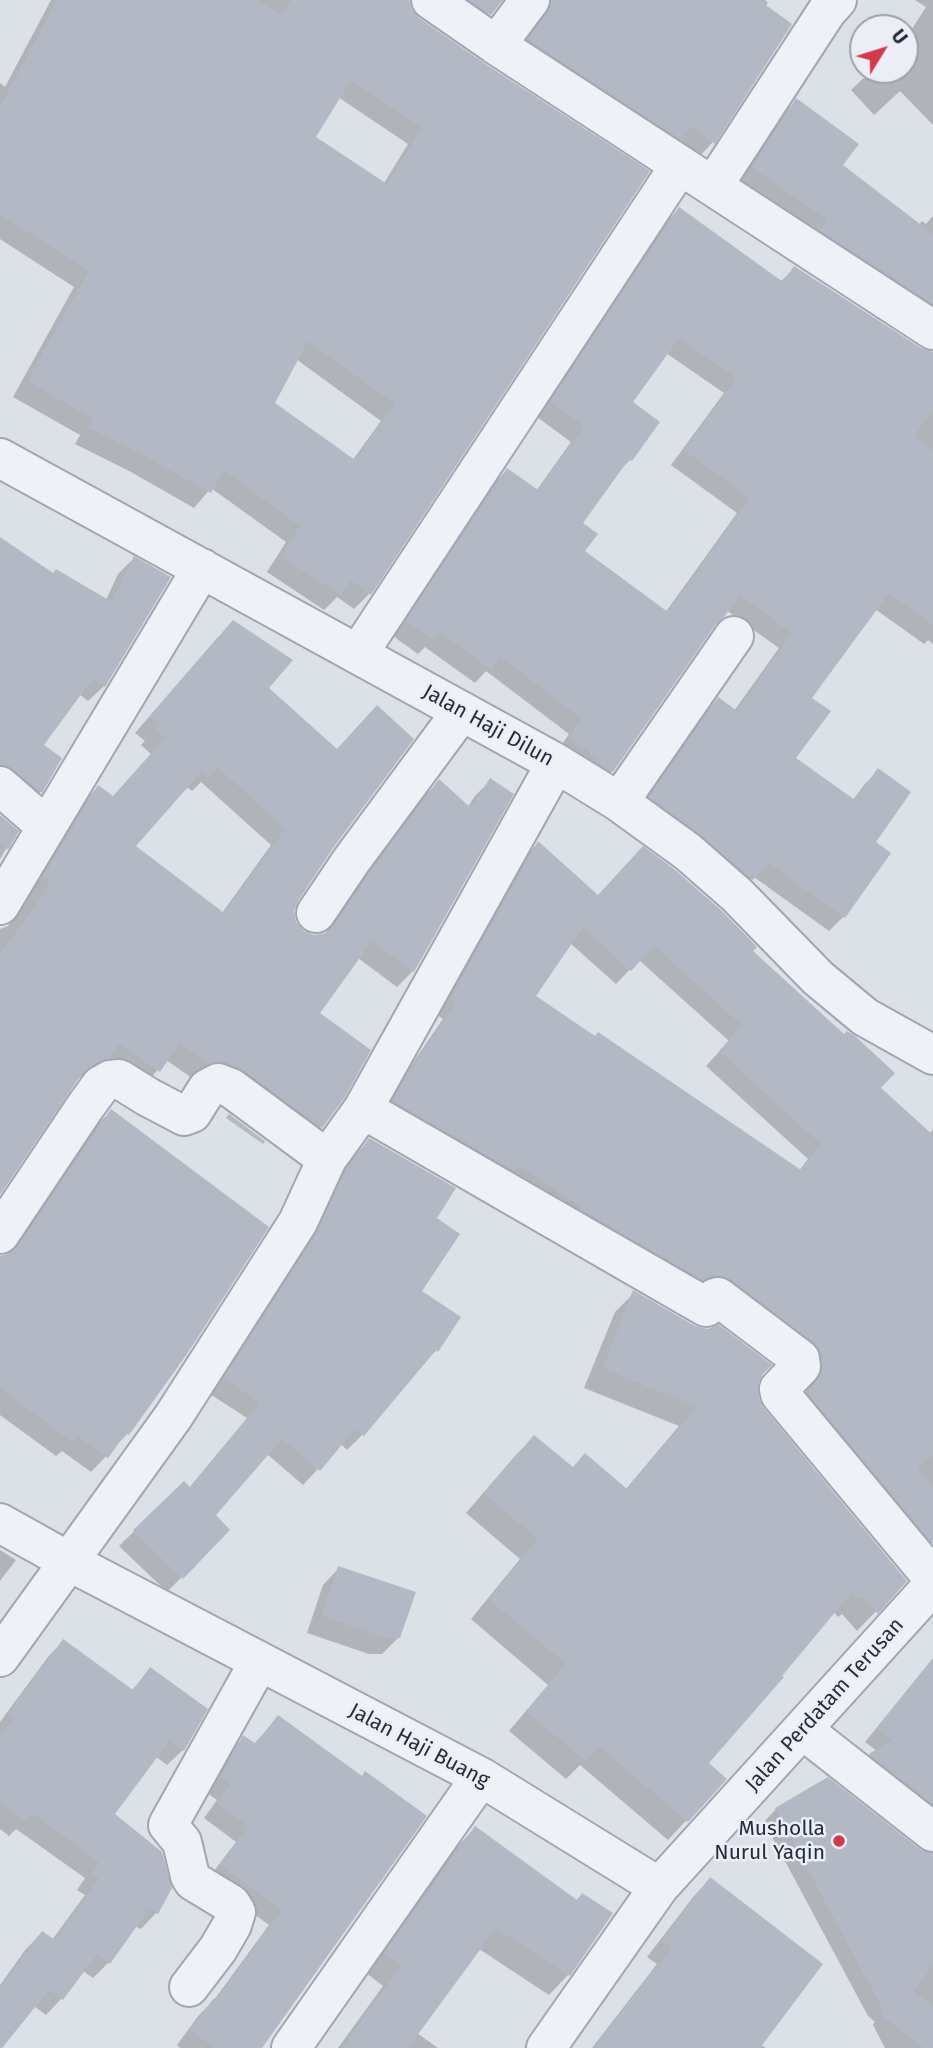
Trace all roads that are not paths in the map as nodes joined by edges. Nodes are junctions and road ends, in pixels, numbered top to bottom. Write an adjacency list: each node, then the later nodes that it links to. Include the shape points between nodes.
1 (431, 0): 4 (street)
2 (530, 0): 4 (street)
3 (836, 0): 6 (street)
4 (496, 45): 5 (street)
5 (680, 165): 6 (street); 11 (street)
6 (713, 186): 7 (street)
7 (933, 330)
8 (0, 458): 9 (street, Jalan Haji Dilun)
9 (202, 568): 11 (street, Jalan Haji Dilun); 16 (street)
10 (734, 636): 15 (street)
11 (358, 654): 12 (street, Jalan Haji Dilun)
12 (461, 711): 13 (street, Jalan Haji Dilun); 18 (street)
13 (555, 763): 15 (street, Jalan Haji Dilun); 20 (street)
14 (0, 786): 16 (street)
15 (620, 802): 19 (street, Jalan Haji Dilun, via 698,860 864,1017)
16 (47, 827): 17 (street)
17 (0, 905)
18 (316, 914)
19 (933, 1055)
20 (363, 1109): 21 (street); 25 (street, via 706,1307 718,1297 800,1359 801,1366 779,1389 780,1394)
21 (327, 1159): 22 (street, via 218,1083 206,1089 192,1113 184,1116 119,1079 110,1080 101,1085); 24 (street, via 298,1222 180,1406)
22 (0, 1234)
23 (0, 1522): 24 (street, Jalan Haji Buang)
24 (68, 1561): 27 (street); 28 (street, Jalan Haji Buang)
25 (933, 1578)
26 (933, 1585): 29 (street, Jalan Perdatam Terusan)
27 (0, 1657)
28 (259, 1661): 30 (street, Jalan Haji Buang); 33 (street, via 168,1825 182,1842 193,1881 231,1904 236,1912 218,1949)
29 (803, 1730): 31 (street); 32 (street, Jalan Perdatam Terusan)
30 (481, 1777): 32 (street, Jalan Haji Buang); 34 (street)
31 (933, 1832)
32 (659, 1886): 35 (street)
33 (189, 1987)
34 (291, 2048)
35 (547, 2048)

